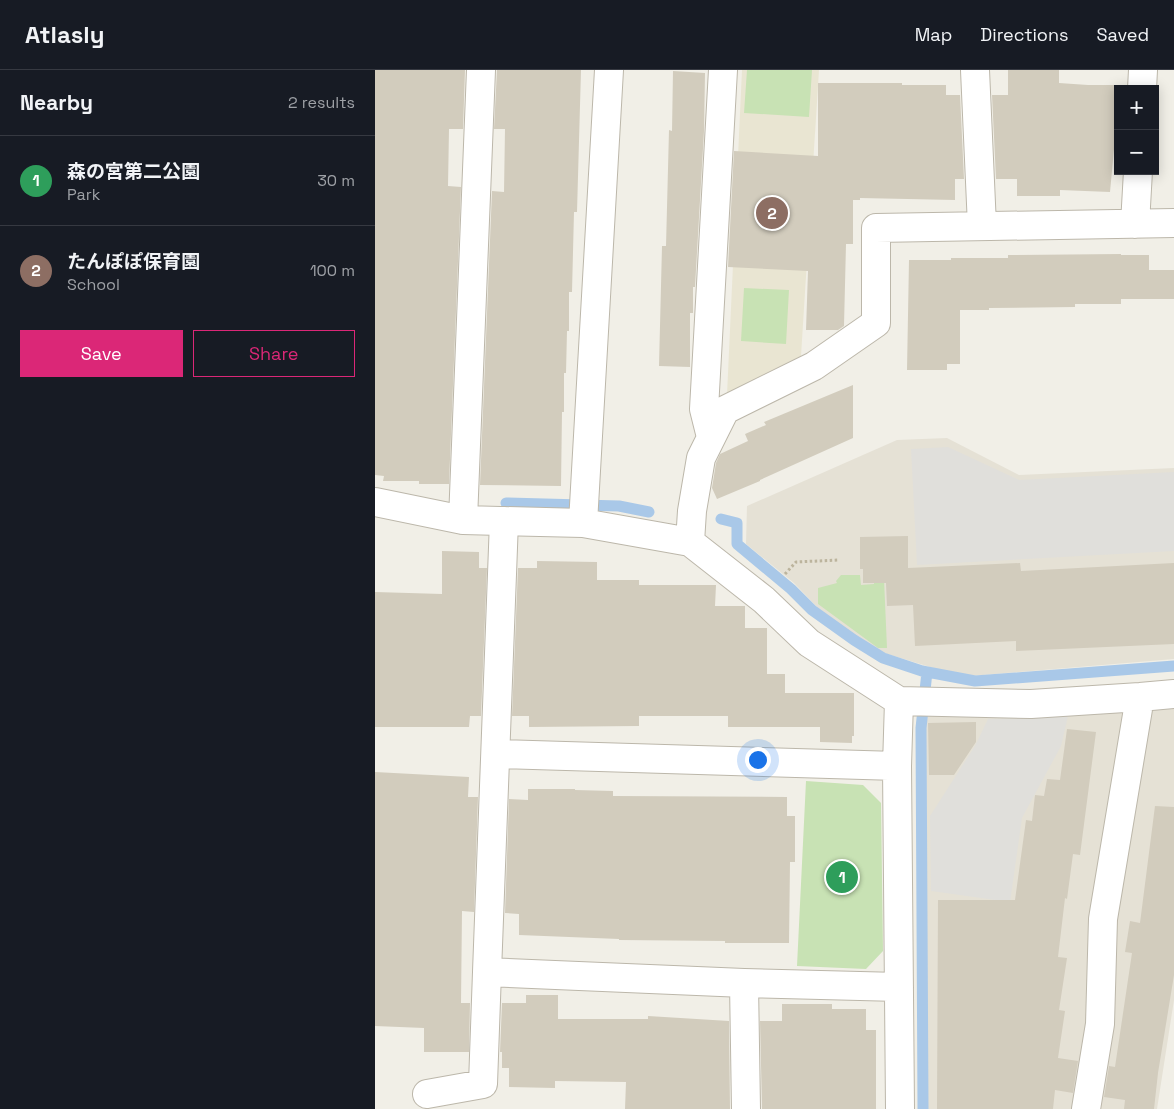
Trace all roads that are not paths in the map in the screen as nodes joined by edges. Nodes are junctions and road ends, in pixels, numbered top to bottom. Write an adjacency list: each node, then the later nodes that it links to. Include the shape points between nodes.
1 (481, 70): 14 (street)
2 (609, 70): 13 (street)
3 (723, 70): 11 (street, via 704,409)
4 (975, 70): 10 (street)
5 (1143, 70): 6 (street)
6 (1142, 85)
7 (1137, 175): 9 (street)
8 (1174, 223): 9 (street)
9 (1135, 224): 10 (street)
10 (982, 226): 11 (street, via 875,228 876,324 814,366 725,410)
11 (711, 437): 16 (street, via 701,458)
12 (375, 502): 14 (street)
13 (584, 510): 15 (street); 16 (street)
14 (463, 520): 15 (street)
15 (504, 521): 20 (street)
16 (690, 542): 19 (street, via 764,600 809,643)
17 (1174, 694): 18 (street)
18 (1140, 697): 19 (street, via 1031,704); 28 (street, via 1103,919 1100,1024)
19 (915, 702): 21 (street)
20 (495, 754): 21 (street); 22 (street)
21 (897, 766): 24 (street)
22 (487, 972): 23 (street); 25 (street, via 483,1084)
23 (744, 983): 24 (street); 26 (street)
24 (899, 987): 27 (street)
25 (427, 1094)
26 (746, 1109)
27 (900, 1109)
28 (1086, 1109)

